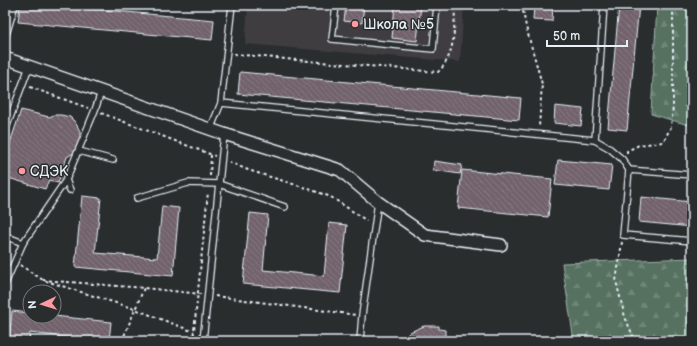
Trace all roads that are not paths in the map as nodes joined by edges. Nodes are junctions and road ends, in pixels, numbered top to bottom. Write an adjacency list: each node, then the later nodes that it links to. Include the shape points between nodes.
1 (15, 5): 6 (lane)
2 (232, 5): 10 (lane)
3 (336, 5): 4 (lane, via 332,39 433,49)
4 (437, 5)
5 (604, 5): 14 (lane)
6 (5, 38)
7 (5, 58): 8 (street)
8 (29, 67): 9 (street); 11 (lane)
9 (101, 92): 12 (street); 15 (lane)
10 (221, 103): 12 (lane); 14 (lane)
11 (5, 130)
12 (210, 130): 13 (street)
13 (224, 134): 20 (lane); 23 (street, via 340,170)
14 (595, 140): 17 (lane, via 610,148 622,159)
15 (78, 151): 16 (lane); 19 (lane)
16 (113, 160)
17 (628, 170): 18 (lane); 26 (lane, via 623,235)
18 (692, 175)
19 (66, 180): 21 (lane); 27 (lane)
20 (219, 184): 22 (lane, via 188,183); 24 (lane); 30 (lane)
21 (70, 190)
22 (137, 198)
23 (378, 202): 28 (street, via 425,235); 31 (lane)
24 (285, 207)
25 (5, 236): 27 (lane)
26 (692, 241)
27 (22, 243): 29 (lane)
28 (501, 245)
29 (5, 284)
30 (203, 341)
31 (360, 341)

